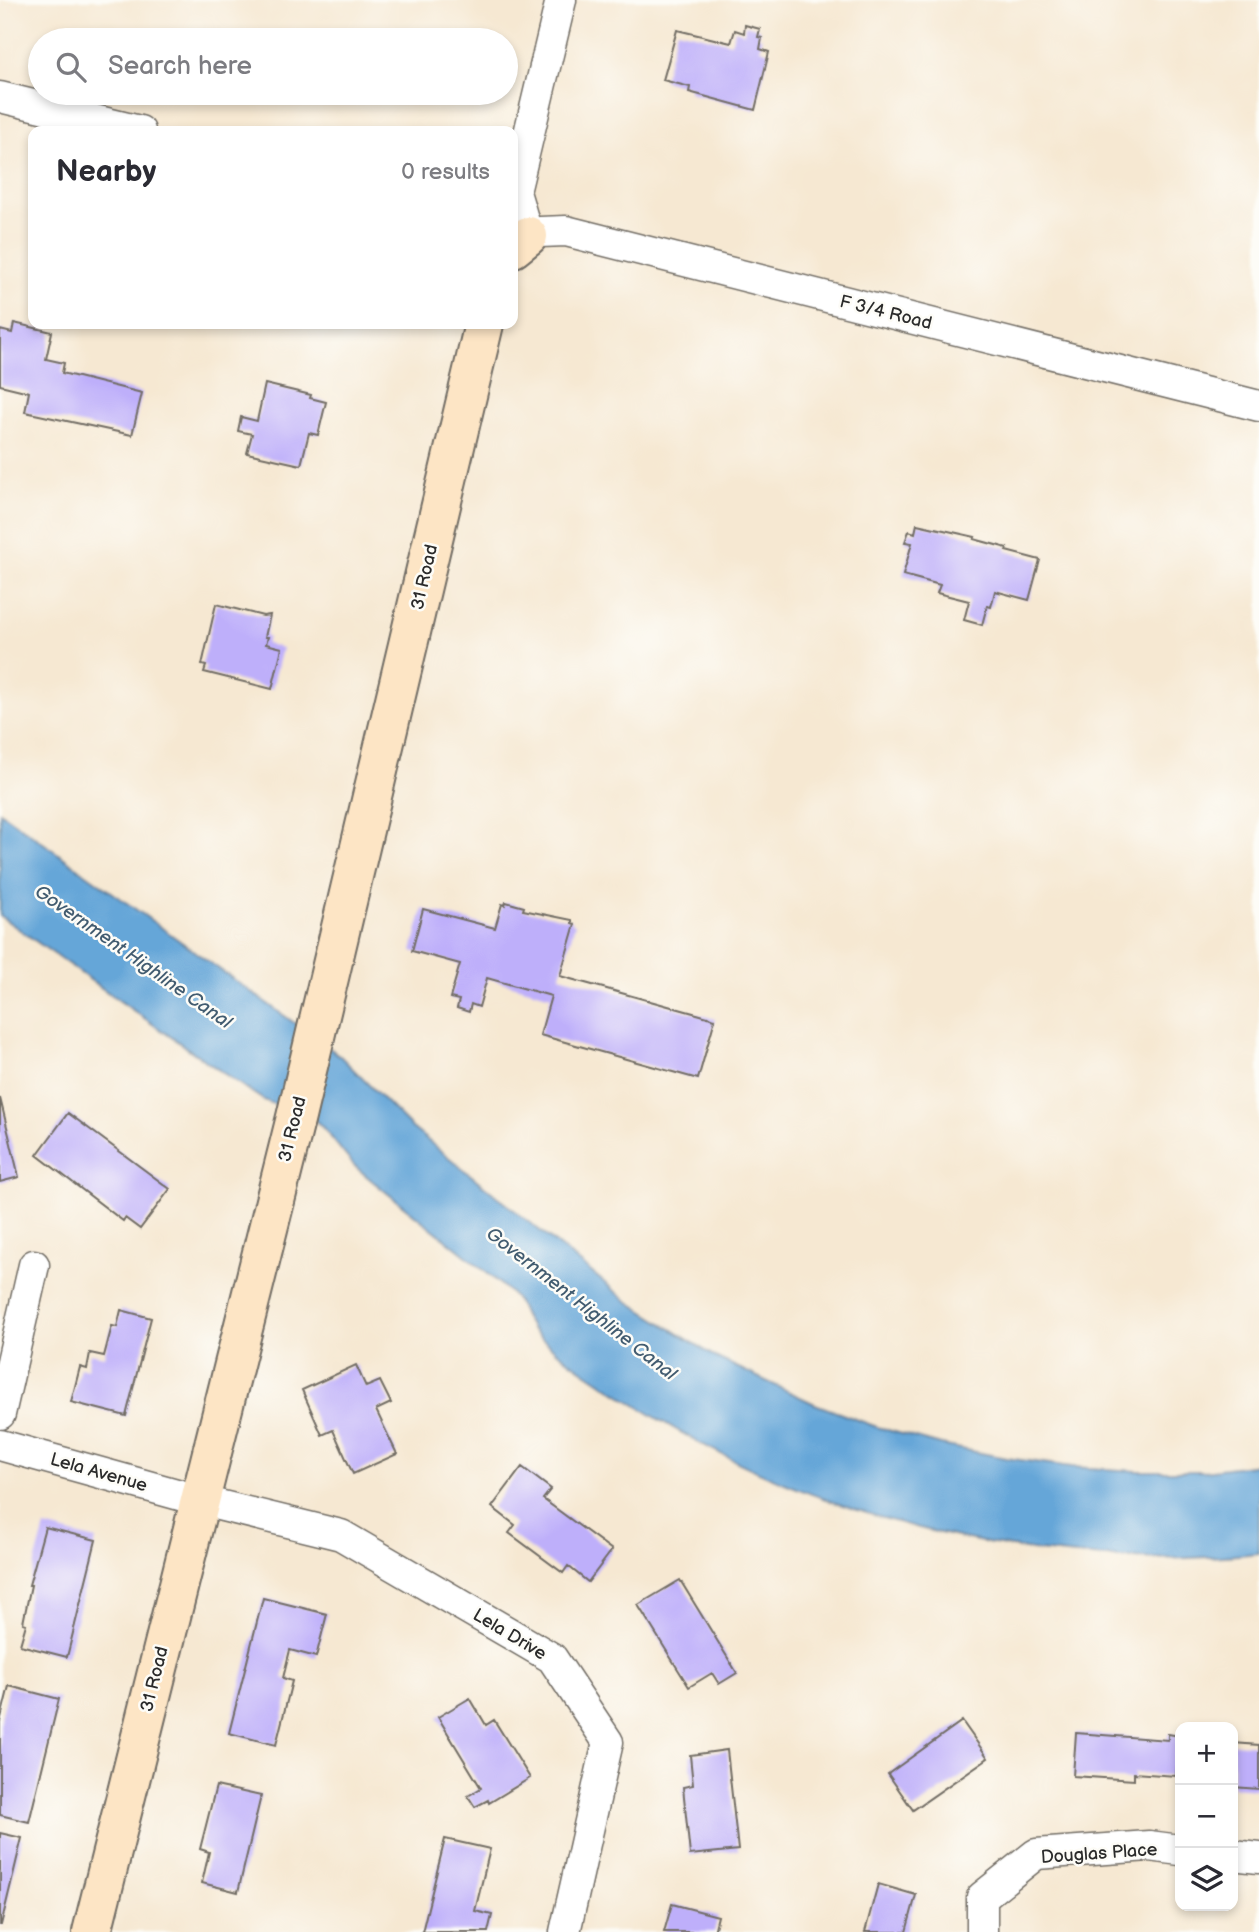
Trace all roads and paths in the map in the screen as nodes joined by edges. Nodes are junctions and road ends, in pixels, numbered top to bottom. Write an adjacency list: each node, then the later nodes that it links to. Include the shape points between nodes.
1 (561, 0): 6 (street)
2 (0, 97): 3 (street)
3 (28, 104)
4 (33, 105): 5 (street)
5 (120, 126)
6 (518, 179)
7 (518, 238): 9 (street, F 3/4 Road, via 566,232)
8 (483, 329): 13 (street, 31 Road, via 296,1117)
9 (1259, 406)
10 (34, 1265): 11 (street)
11 (0, 1414)
12 (0, 1445): 13 (street, Lela Avenue)
13 (198, 1500): 17 (street, 31 Road); 18 (street, Lela Drive, via 341,1535 552,1658 608,1742)
14 (1175, 1849): 19 (street, Douglas Place, via 1149,1846 1035,1854 982,1897)
15 (1238, 1856): 16 (street)
16 (1259, 1858)
17 (92, 1932)
18 (565, 1932)
19 (982, 1932)

